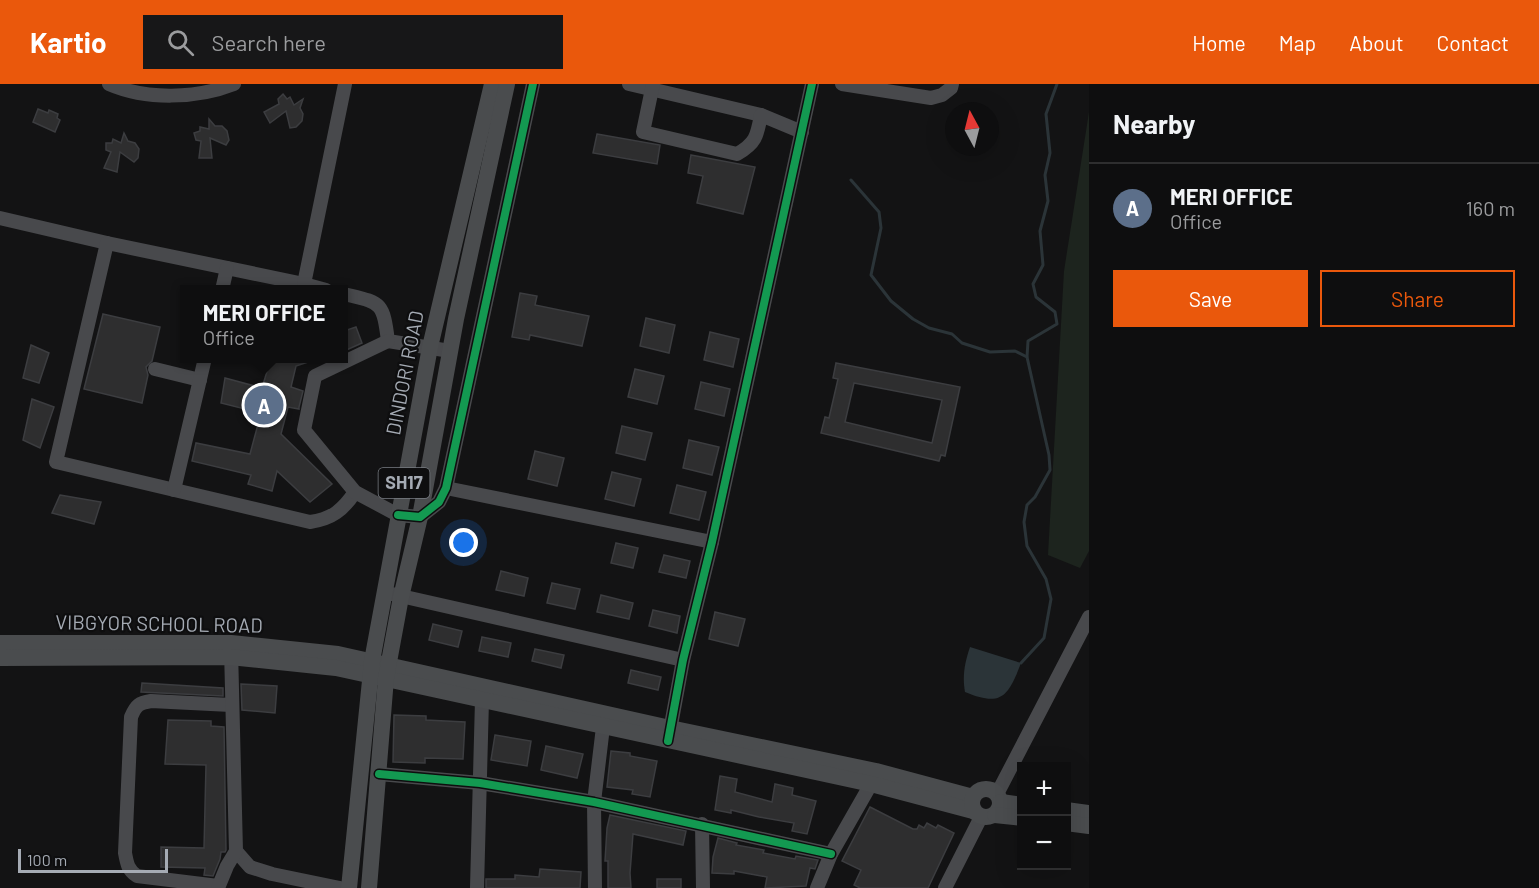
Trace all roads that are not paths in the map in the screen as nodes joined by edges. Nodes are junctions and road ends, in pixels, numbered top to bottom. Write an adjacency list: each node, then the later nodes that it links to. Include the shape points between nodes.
1 (109, 84): 2 (street, via 151,95 195,93)
2 (234, 84)
3 (345, 84): 17 (street)
4 (492, 84): 22 (main road, DINDORI ROAD / SH17)
5 (507, 84): 23 (main road)
6 (533, 84): 29 (street)
7 (629, 84): 11 (street)
8 (812, 84): 13 (street)
9 (842, 84): 10 (street, via 931,98 942,95)
10 (952, 84)
11 (653, 87): 12 (street); 12 (street, via 643,132 737,154 750,147 758,135)
12 (761, 115): 13 (street)
13 (802, 132): 34 (street)
14 (0, 218): 15 (street)
15 (107, 243): 16 (street); 30 (street, via 56,462)
16 (227, 268): 17 (street); 18 (street)
17 (304, 284): 19 (street)
18 (223, 285)
19 (308, 285)
20 (348, 295): 21 (street, via 375,301 384,315)
21 (388, 340): 22 (street); 24 (street)
22 (430, 346): 23 (street); 32 (main road, DINDORI ROAD / SH17)
23 (450, 351): 33 (main road)
24 (348, 360)
25 (204, 363): 28 (street)
26 (341, 363): 31 (street, via 315,376 304,430)
27 (154, 369): 28 (street)
28 (200, 380): 30 (street)
29 (446, 488): 33 (street, via 439,502); 34 (street)
30 (174, 490): 31 (street, via 310,522 330,517 346,506)
31 (355, 492): 32 (street)
32 (398, 515): 33 (street); 35 (main road, DINDORI ROAD / SH17)
33 (420, 517): 36 (main road)
34 (712, 542): 41 (street)
35 (384, 592): 36 (street); 42 (main road, DINDORI ROAD / SH17)
36 (401, 597): 41 (street); 42 (main road)
37 (1089, 617): 52 (street)
38 (0, 642): 39 (main road, VIBGYOR SCHOOL ROAD)
39 (231, 650): 40 (main road, VIBGYOR SCHOOL ROAD); 42 (main road, VIBGYOR SCHOOL ROAD, via 336,668); 44 (street)
40 (0, 658)
41 (683, 660): 46 (street)
42 (379, 670): 43 (main road); 46 (main road); 47 (main road); 63 (main road, DINDORI ROAD / SH17)
43 (482, 700): 45 (main road); 48 (street)
44 (231, 705): 59 (street); 61 (street, via 151,701 139,703 131,717 127,865 137,876)
45 (603, 727): 46 (main road); 50 (street)
46 (669, 735): 49 (main road); 52 (main road, via 876,771)
47 (379, 774): 48 (street); 64 (main road)
48 (480, 783): 50 (street); 65 (street)
49 (871, 784): 52 (main road); 60 (street)
50 (594, 802): 56 (street); 66 (street)
51 (1017, 805): 52 (main road)
52 (987, 806): 55 (main road); 69 (street)
53 (1071, 811): 54 (main road)
54 (1089, 813)
55 (1017, 816)
56 (702, 824): 60 (street); 67 (street)
57 (1071, 824): 58 (main road)
58 (1089, 826)
59 (236, 851): 61 (street); 62 (street, via 250,867)
60 (831, 854): 68 (street)
61 (218, 887)
62 (340, 888)
63 (349, 888)
64 (369, 888)
65 (477, 888)
66 (595, 888)
67 (703, 888)
68 (817, 888)
69 (945, 888)

